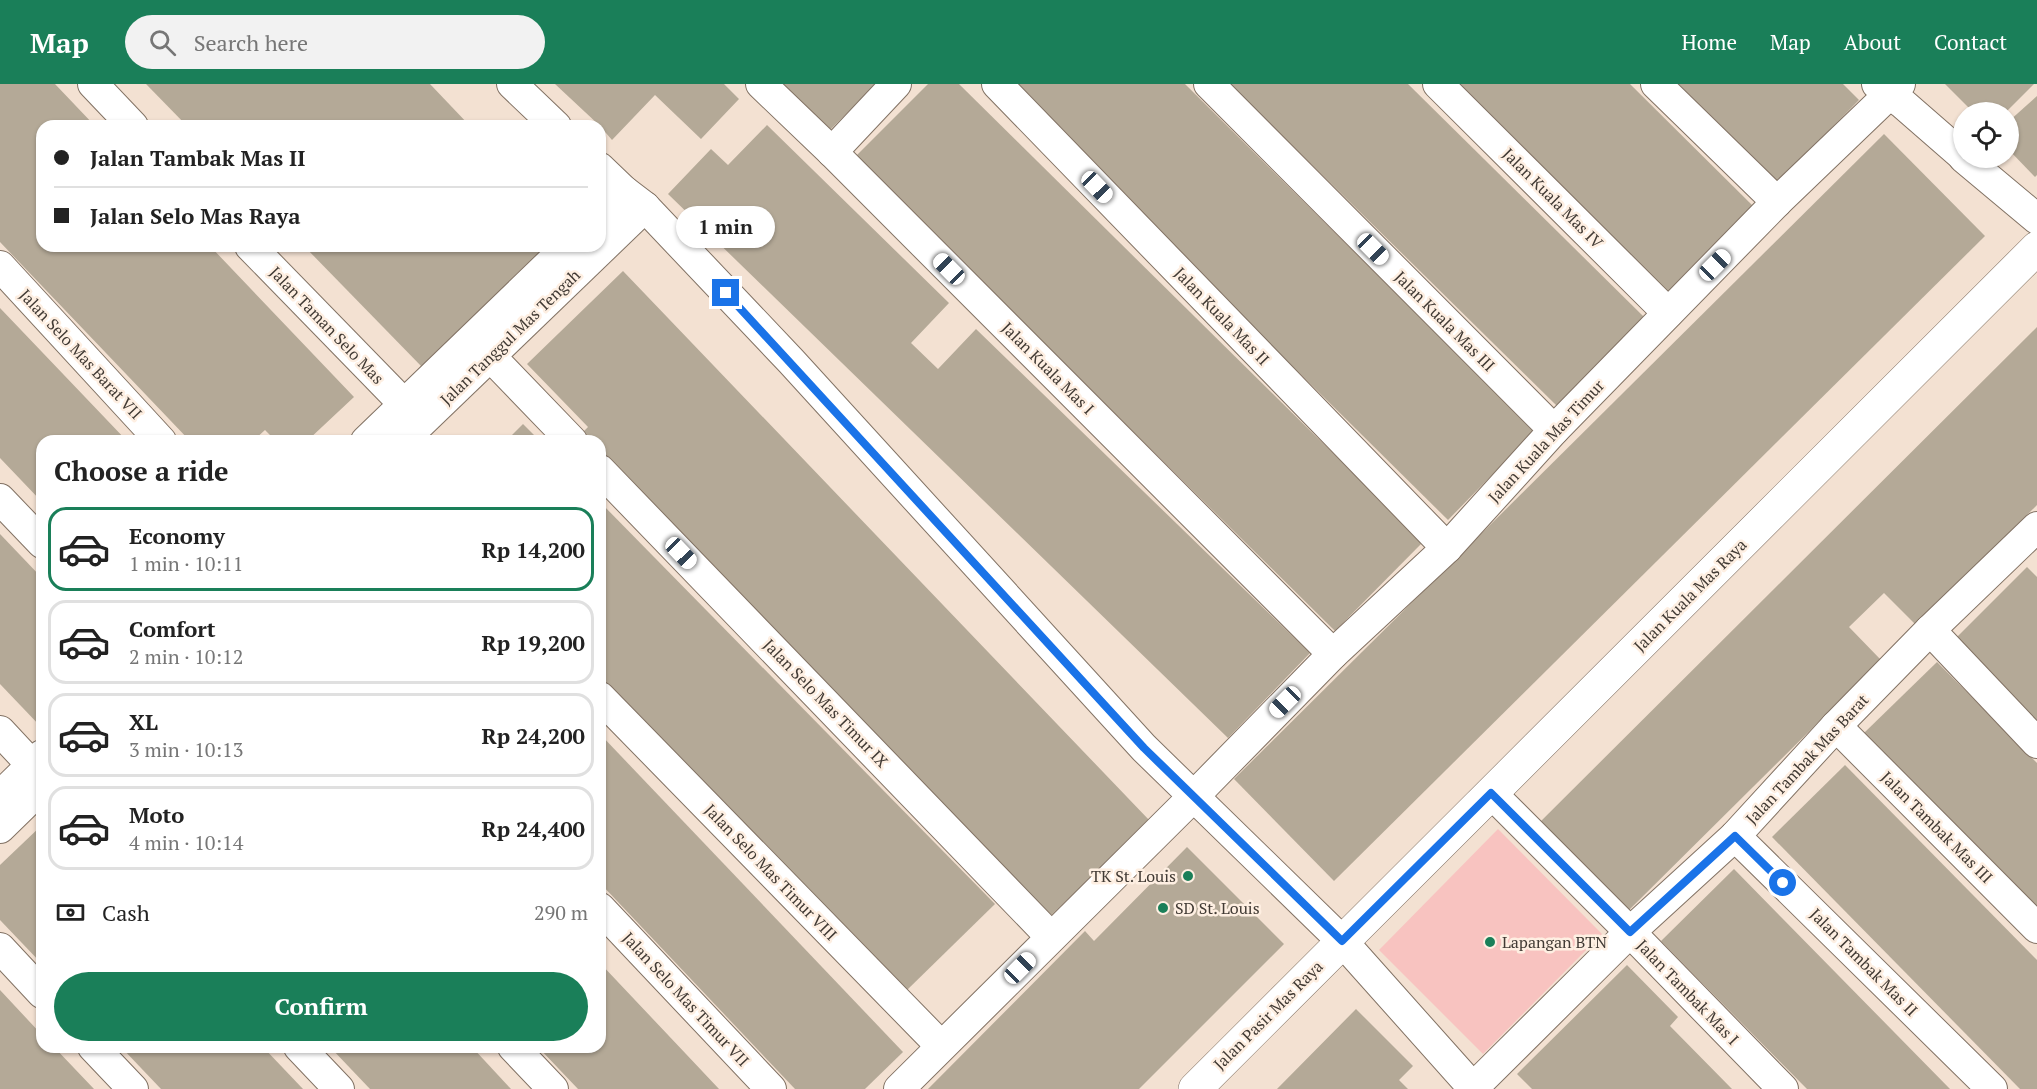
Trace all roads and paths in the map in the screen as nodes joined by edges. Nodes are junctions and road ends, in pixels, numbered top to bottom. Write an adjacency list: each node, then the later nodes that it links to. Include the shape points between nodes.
1 (93, 84): 10 (street)
2 (512, 84): 11 (street)
3 (762, 84): 13 (street, Jalan Kuala Mas I)
4 (896, 84): 13 (street)
5 (997, 84): 38 (street, Jalan Kuala Mas II)
6 (1209, 84): 29 (street, Jalan Kuala Mas III)
7 (1438, 84): 26 (street, Jalan Kuala Mas IV)
8 (1656, 84): 17 (street)
9 (1889, 87): 12 (street); 17 (street, Jalan Kuala Mas Timur)
10 (127, 120)
11 (550, 120)
12 (1953, 147)
13 (832, 152): 40 (street, Jalan Kuala Mas I)
14 (1977, 168): 19 (street)
15 (606, 173): 16 (street)
16 (634, 199): 18 (street); 20 (street, Jalan Tanggul Mas Tengah); 50 (street, via 799,370)
17 (1777, 202): 26 (street, Jalan Kuala Mas Timur)
18 (606, 212)
19 (2037, 219)
20 (606, 230)
21 (2037, 248): 48 (street, Jalan Kuala Mas Raya)
22 (256, 252): 28 (street, Jalan Taman Selo Mas)
23 (562, 252): 28 (street, Jalan Tanggul Mas Tengah)
24 (585, 252): 27 (street, Jalan Tanggul Mas Tengah)
25 (0, 266): 30 (street, Jalan Selo Mas Barat VII)
26 (1668, 313): 29 (street, Jalan Kuala Mas Timur)
27 (490, 356): 32 (street, Jalan Tanggul Mas Tengah); 33 (street)
28 (404, 405): 31 (street, Jalan Tanggul Mas Tengah)
29 (1554, 430): 38 (street, Jalan Kuala Mas Timur)
30 (155, 435)
31 (372, 435)
32 (408, 435)
33 (566, 435)
34 (606, 476): 56 (street, Jalan Selo Mas Timur IX)
35 (0, 499): 36 (street)
36 (36, 537)
37 (2033, 540): 39 (street, Jalan Tambak Mas Barat)
38 (1447, 548): 40 (street, Jalan Kuala Mas Timur)
39 (1930, 630): 42 (street, Jalan Tambak Mas Barat); 44 (street)
40 (1333, 654): 50 (street, Jalan Kuala Mas Timur)
41 (606, 703): 60 (street, Jalan Selo Mas Timur VIII)
42 (1836, 726): 52 (street, Jalan Tambak Mas Barat); 54 (street, Jalan Tambak Mas III)
43 (0, 731): 45 (street)
44 (2037, 743)
45 (36, 767)
46 (36, 774): 49 (street)
47 (36, 777): 51 (street)
48 (1491, 793): 55 (street, Jalan Tambak Mas I); 57 (street, Jalan Kuala Mas Raya)
49 (0, 796)
50 (1193, 797): 56 (street, Jalan Kuala Mas Timur); 57 (street)
51 (0, 828)
52 (1735, 836): 55 (street, Jalan Tambak Mas Barat); 72 (street, Jalan Tambak Mas II)
53 (606, 914): 67 (street, Jalan Selo Mas Timur VII)
54 (2037, 928)
55 (1630, 932): 70 (street, Jalan Tambak Mas Barat); 71 (street, Jalan Tambak Mas I)
56 (1051, 937): 60 (street, Jalan Kuala Mas Timur)
57 (1342, 941): 69 (street, Jalan Pasir Mas Raya); 70 (street)
58 (0, 948): 59 (street)
59 (36, 987)
60 (941, 1046): 68 (street, Jalan Kuala Mas Timur)
61 (99, 1053): 64 (street)
62 (305, 1053): 65 (street)
63 (519, 1053): 66 (street)
64 (133, 1089)
65 (339, 1089)
66 (553, 1089)
67 (771, 1089)
68 (900, 1089)
69 (1195, 1089)
70 (1473, 1089)
71 (1783, 1089)
72 (1992, 1089)

